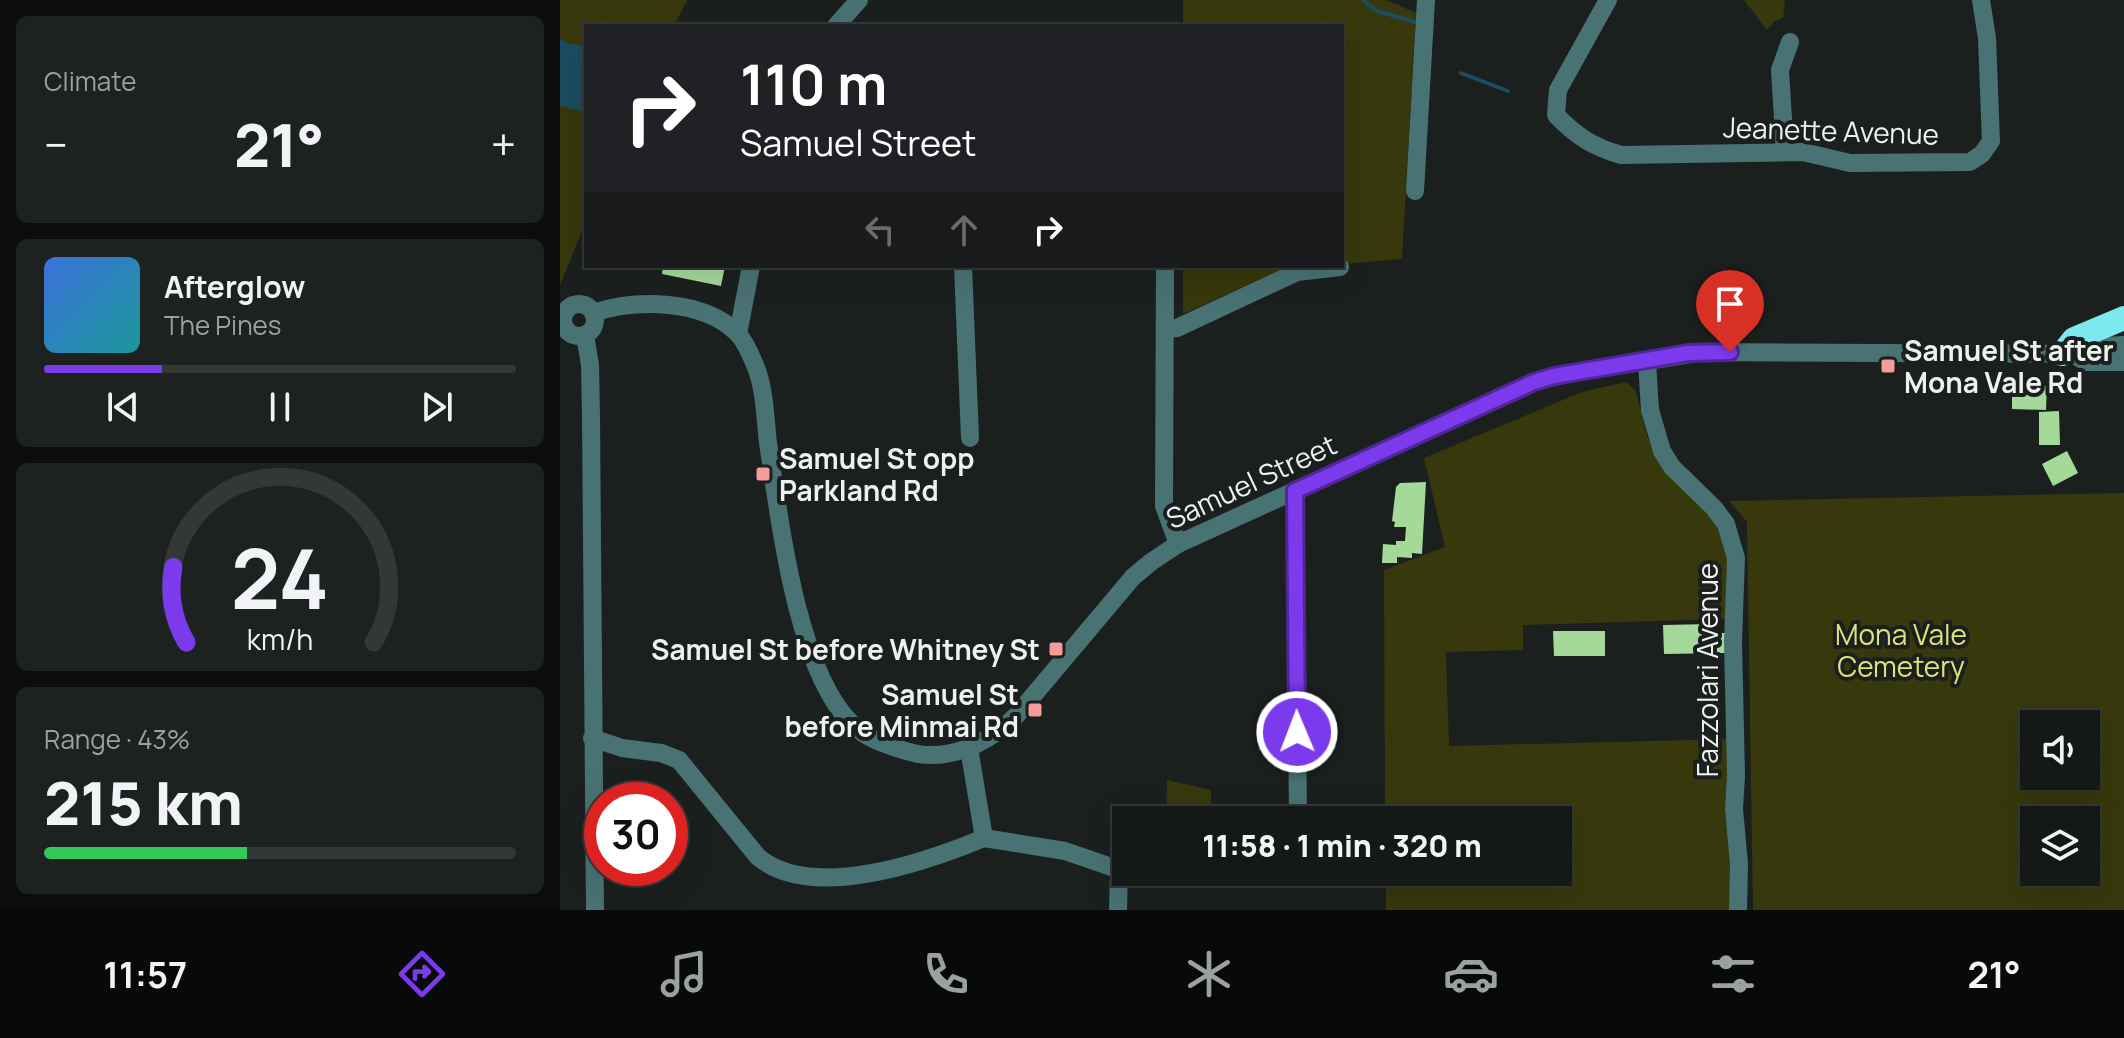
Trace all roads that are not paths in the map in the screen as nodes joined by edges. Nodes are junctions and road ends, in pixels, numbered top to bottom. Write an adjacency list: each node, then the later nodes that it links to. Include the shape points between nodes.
1 (859, 0): 5 (street)
2 (1426, 0): 8 (street)
3 (1608, 0): 7 (street, Jeanette Avenue, via 1558,90 1556,115 1574,134 1621,155)
4 (1981, 0): 7 (street, Jeanette Avenue, via 1991,141 1982,154 1970,162 1850,163)
5 (838, 24)
6 (1790, 42): 7 (street, via 1780,70)
7 (1785, 152)
8 (1415, 191)
9 (751, 268): 17 (street)
10 (963, 268): 23 (street)
11 (1165, 268): 16 (street)
12 (1331, 268): 16 (street, via 1297,272)
13 (593, 313): 15 (street, via 576,305); 17 (street, via 674,305 698,310); 18 (street, via 594,326)
14 (2124, 318): 20 (highway, via 2074,339)
15 (562, 320): 18 (street, via 570,333)
16 (1166, 329): 25 (street, via 1164,506)
17 (738, 334): 27 (street, Samuel Street, via 756,366 788,567 823,684 853,725 878,743 919,755)
18 (585, 335): 26 (street, via 591,417)
19 (2124, 345): 20 (street)
20 (2067, 354): 21 (street, Samuel Street, via 1703,352); 22 (street, via 2086,362)
21 (1647, 362): 24 (street, Samuel Street, via 1534,382); 34 (street, Fazzolari Avenue, via 1650,410 1662,451 1726,524 1736,558)
22 (2124, 362)
23 (970, 438)
24 (1295, 491): 25 (street, Samuel Street); 28 (street)
25 (1178, 544): 27 (street, Samuel Street, via 1133,577 1010,722)
26 (592, 738): 29 (street, via 679,760 758,857 799,877 881,871); 32 (street)
27 (969, 748): 29 (street)
28 (1298, 806)
29 (984, 838): 30 (street, via 1065,851)
30 (1112, 868)
31 (1122, 886): 33 (street)
32 (595, 910)
33 (1118, 910)
34 (1738, 910)

